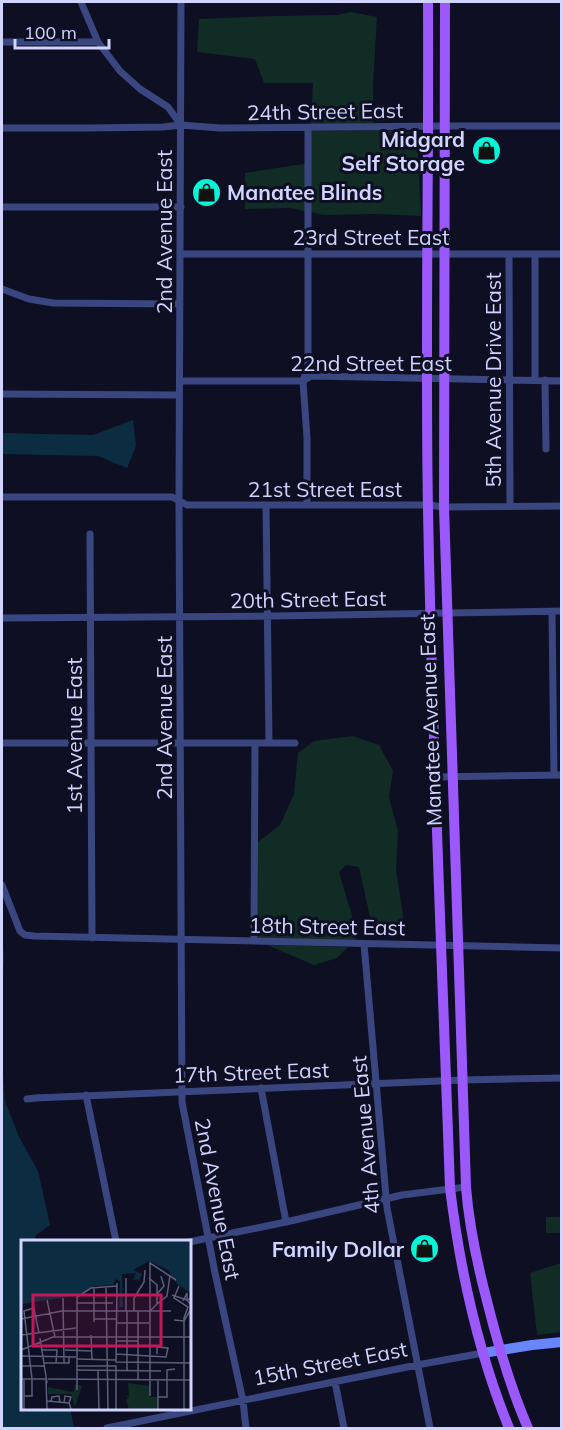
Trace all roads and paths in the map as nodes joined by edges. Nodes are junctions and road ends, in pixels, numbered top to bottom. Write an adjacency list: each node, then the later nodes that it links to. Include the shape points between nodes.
1 (81, 2): 6 (street)
2 (181, 2): 7 (street, 2nd Avenue East)
3 (429, 2): 8 (main road, Manatee Avenue East)
4 (445, 2): 9 (main road, Manatee Avenue East)
5 (2, 42): 6 (street)
6 (98, 42): 7 (street, via 120,71 168,107)
7 (181, 124): 11 (street, 24th Street East); 12 (street, 24th Street East); 14 (street, 2nd Avenue East)
8 (429, 126): 9 (street, 24th Street East); 12 (street, 24th Street East); 17 (main road, Manatee Avenue East)
9 (445, 126): 10 (street, 24th Street East); 18 (main road, Manatee Avenue East)
10 (561, 126)
11 (2, 128)
12 (308, 128): 15 (street)
13 (2, 207): 14 (street)
14 (181, 207): 16 (street, 2nd Avenue East)
15 (309, 253): 16 (street, 23rd Street East); 17 (street, 23rd Street East); 30 (street, via 308,365)
16 (180, 254): 23 (street, 2nd Avenue East)
17 (427, 254): 18 (street, 23rd Street East); 24 (main road, Manatee Avenue East)
18 (444, 254): 19 (street, 23rd Street East); 25 (main road, Manatee Avenue East)
19 (509, 254): 20 (street, 23rd Street East); 26 (street, 5th Avenue Drive East)
20 (535, 254): 21 (street, 23rd Street East); 27 (street)
21 (561, 254)
22 (2, 289): 23 (street, via 53,303)
23 (180, 304): 29 (street, 2nd Avenue East)
24 (427, 379): 25 (street, 22nd Street East); 30 (street, 22nd Street East, via 311,376); 39 (main road, Manatee Avenue East)
25 (443, 379): 26 (street, 22nd Street East); 42 (main road, Manatee Avenue East)
26 (509, 380): 27 (street, 22nd Street East); 40 (street, 5th Avenue Drive East)
27 (535, 380): 28 (street, 22nd Street East)
28 (545, 380): 31 (street, 22nd Street East); 34 (street)
29 (180, 381): 30 (street, 22nd Street East); 33 (street, 2nd Avenue East)
30 (303, 381): 38 (street, via 308,438)
31 (561, 381)
32 (2, 394): 33 (street)
33 (179, 395): 36 (street, 2nd Avenue East)
34 (546, 449)
35 (2, 496): 36 (street, 21st Street East, via 172,497)
36 (179, 501): 37 (street, 21st Street East, via 187,505); 49 (street, 2nd Avenue East)
37 (266, 505): 38 (street, 21st Street East); 48 (street)
38 (307, 505): 39 (street, 21st Street East)
39 (428, 506): 42 (street, 21st Street East); 46 (main road, Manatee Avenue East)
40 (510, 506): 41 (street, 21st Street East); 42 (street, 21st Street East)
41 (561, 506)
42 (444, 507): 47 (main road, Manatee Avenue East)
43 (90, 534): 51 (street, 1st Avenue East)
44 (561, 611): 45 (street, 20th Street East)
45 (552, 612): 47 (street, 20th Street East); 58 (street)
46 (430, 613): 47 (street, 20th Street East); 48 (street, 20th Street East); 60 (main road, Manatee Avenue East)
47 (446, 614): 59 (main road, Manatee Avenue East)
48 (268, 616): 49 (street, 20th Street East); 56 (street)
49 (180, 617): 51 (street, 20th Street East); 54 (street, 2nd Avenue East)
50 (2, 618): 51 (street, 20th Street East)
51 (90, 618): 53 (street, 1st Avenue East)
52 (2, 743): 53 (street)
53 (91, 743): 54 (street); 62 (street, 1st Avenue East)
54 (180, 743): 55 (street); 63 (street, 2nd Avenue East)
55 (255, 743): 56 (street); 64 (street)
56 (269, 743): 57 (street)
57 (295, 743)
58 (557, 775): 59 (street)
59 (452, 776): 60 (street); 67 (main road, Manatee Avenue East)
60 (436, 777): 66 (main road, Manatee Avenue East)
61 (2, 885): 62 (street, 18th Street East, via 22,933)
62 (92, 938): 63 (street, 18th Street East)
63 (181, 940): 64 (street, 18th Street East); 74 (street, 2nd Avenue East)
64 (254, 941): 65 (street, 18th Street East)
65 (363, 944): 66 (street, 18th Street East); 72 (street, 4th Avenue East)
66 (441, 945): 67 (street, 18th Street East); 71 (main road, Manatee Avenue East)
67 (457, 946): 68 (street, 18th Street East); 70 (main road, Manatee Avenue East)
68 (561, 948)
69 (561, 1078): 70 (street, 17th Street East)
70 (463, 1080): 71 (street, 17th Street East); 77 (main road, Manatee Avenue East)
71 (446, 1081): 72 (street, 17th Street East); 78 (main road, Manatee Avenue East)
72 (376, 1084): 73 (street, 17th Street East); 79 (street, 4th Avenue East)
73 (261, 1088): 74 (street, 17th Street East); 80 (street)
74 (182, 1092): 75 (street, 17th Street East); 81 (street, 2nd Avenue East)
75 (86, 1095): 76 (street, 17th Street East); 82 (street)
76 (27, 1099)
77 (466, 1187): 78 (street); 85 (main road, Manatee Avenue East, via 471,1234)
78 (450, 1188): 79 (street); 86 (main road, Manatee Avenue East)
79 (386, 1200): 80 (street); 87 (street, 4th Avenue East)
80 (286, 1222): 81 (street)
81 (209, 1238): 83 (street); 89 (street, 2nd Avenue East)
82 (116, 1240)
83 (190, 1242)
84 (561, 1342): 85 (main road, 15th Street East)
85 (499, 1351): 86 (main road, 15th Street East); 96 (main road, Manatee Avenue East)
86 (483, 1353): 87 (street, 15th Street East); 95 (main road, Manatee Avenue East)
87 (417, 1365): 88 (street, 15th Street East); 94 (street, 4th Avenue East)
88 (336, 1382): 89 (street, 15th Street East); 93 (street)
89 (243, 1401): 90 (street, 15th Street East); 92 (street, 2nd Avenue East)
90 (142, 1425): 91 (street, 15th Street East)
91 (107, 1428)
92 (246, 1428)
93 (344, 1428)
94 (430, 1428)
95 (509, 1428)
96 (528, 1428)

